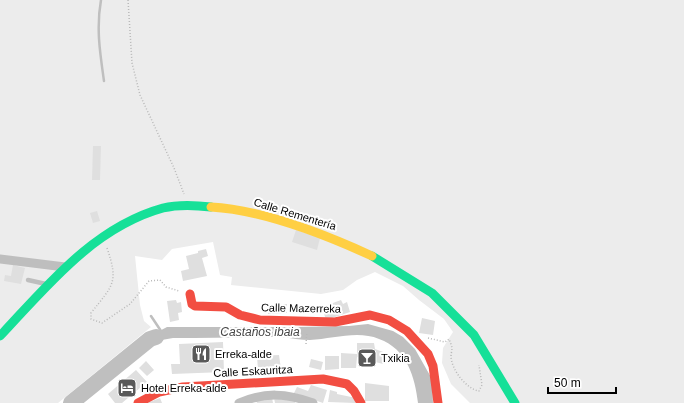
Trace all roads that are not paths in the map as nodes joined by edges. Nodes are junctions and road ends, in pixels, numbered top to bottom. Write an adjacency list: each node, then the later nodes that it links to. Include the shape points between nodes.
1 (0, 259): 2 (street)
2 (65, 266): 4 (street, Calle Rementería); 12 (street, Calle Rementería, via 103,237 136,217 164,208 188,205 241,210 327,235 381,260 432,293 474,335)
3 (28, 280): 4 (lane)
4 (48, 284): 6 (street, Calle Rementería)
5 (190, 294): 11 (street, Calle Mazerreka, via 195,306 226,307 240,315 260,320 335,322 370,315 389,320 407,332 428,354 433,366)
6 (0, 336)
7 (138, 403): 10 (street, Calle Eskauritza, via 161,391 183,387 323,379 350,385)
8 (239, 403): 9 (street, via 279,394 294,396)
9 (312, 403)
10 (361, 403)
11 (438, 403)
12 (515, 403)

